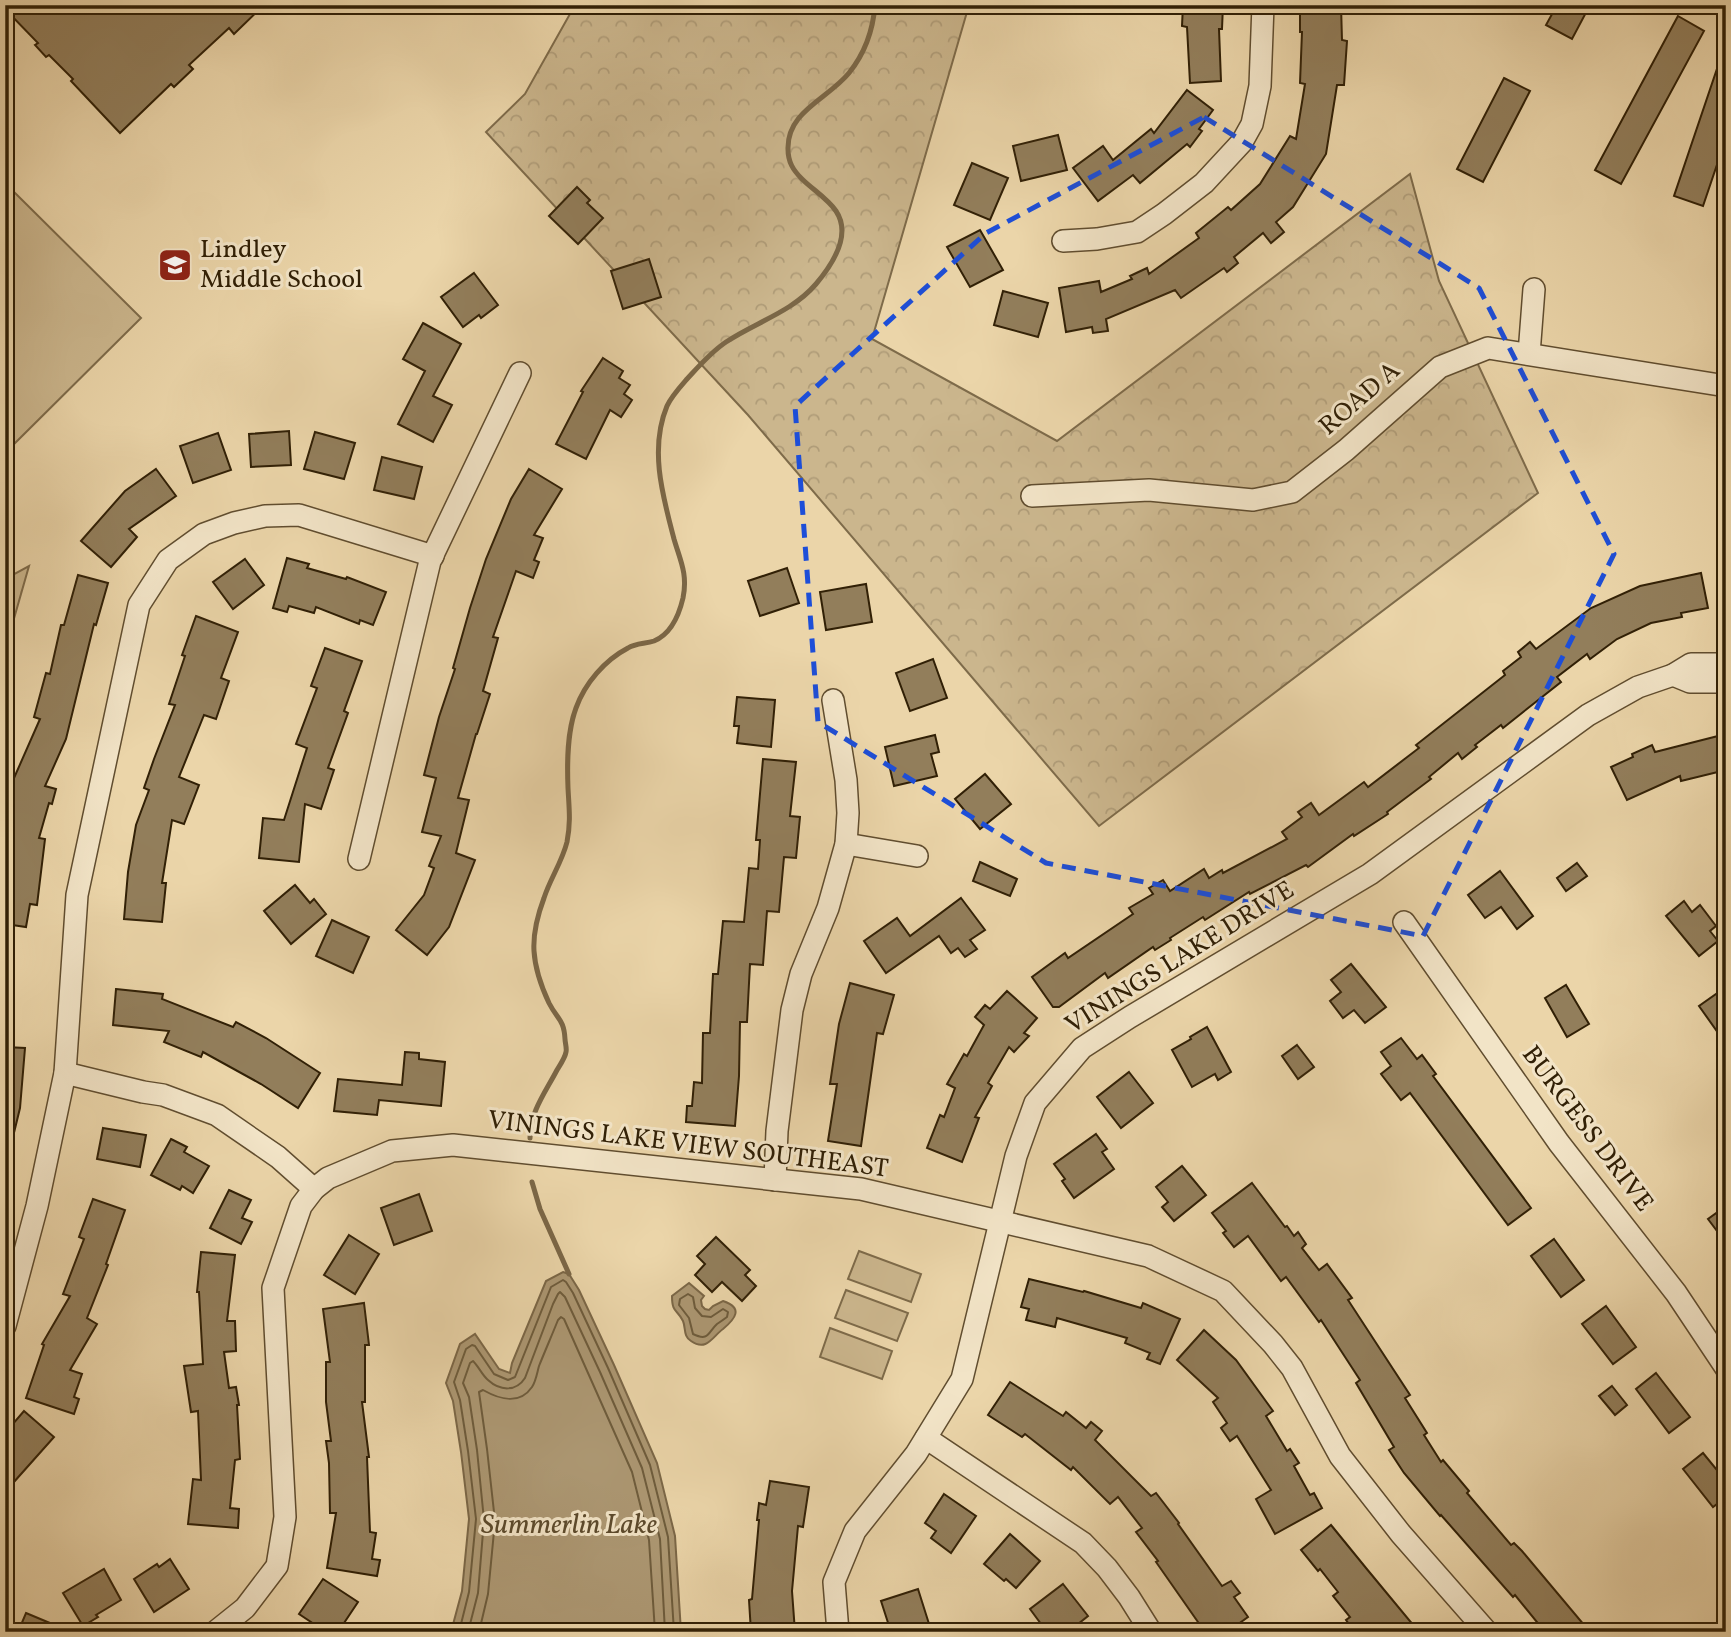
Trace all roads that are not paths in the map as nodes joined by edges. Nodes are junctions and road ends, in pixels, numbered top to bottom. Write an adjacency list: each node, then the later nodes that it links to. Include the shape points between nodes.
1 (1262, 5): 2 (street, via 1260,86 1252,124 1242,142 1204,183 1137,232)
2 (1063, 241)
3 (1534, 289): 4 (street)
4 (1529, 354): 6 (street, ROAD A); 7 (street, ROAD A, via 1488,348 1440,367 1293,492 1253,500 1149,490)
5 (520, 373): 8 (street)
6 (1726, 386)
7 (1032, 496)
8 (433, 556): 13 (street); 15 (street, via 299,515 234,523 204,534 169,560 139,605 76,895)
9 (1724, 678): 18 (street, VININGS LAKE DRIVE, via 1691,664 1588,715 1370,874 1082,1048 1035,1103)
10 (834, 699): 11 (street, via 846,780)
11 (846, 844): 12 (street); 16 (street, via 792,1010)
12 (917, 856)
13 (359, 859)
14 (1404, 922): 20 (street, BURGESS DRIVE, via 1559,1143 1676,1293)
15 (65, 1073): 17 (street, via 163,1095 217,1115 278,1157); 19 (street)
16 (775, 1180): 17 (street, VININGS LAKE VIEW SOUTHEAST, via 453,1145 392,1151 328,1178); 18 (street, VININGS LAKE VIEW SOUTHEAST, via 861,1189)
17 (314, 1189): 22 (street, VININGS LAKE VIEW SOUTHEAST, via 301,1206 273,1288 285,1517 277,1566 245,1608)
18 (1000, 1221): 21 (street, VININGS LAKE DRIVE, via 962,1379); 25 (street, VININGS LAKE VIEW SOUTHEAST, via 1147,1256 1223,1291 1292,1368 1340,1456)
19 (5, 1326)
20 (1726, 1368)
21 (926, 1438): 23 (street, VININGS LAKE DRIVE, via 855,1531 834,1581); 24 (street, via 1083,1543 1107,1568)
22 (215, 1632)
23 (838, 1632)
24 (1151, 1632)
25 (1487, 1632)

